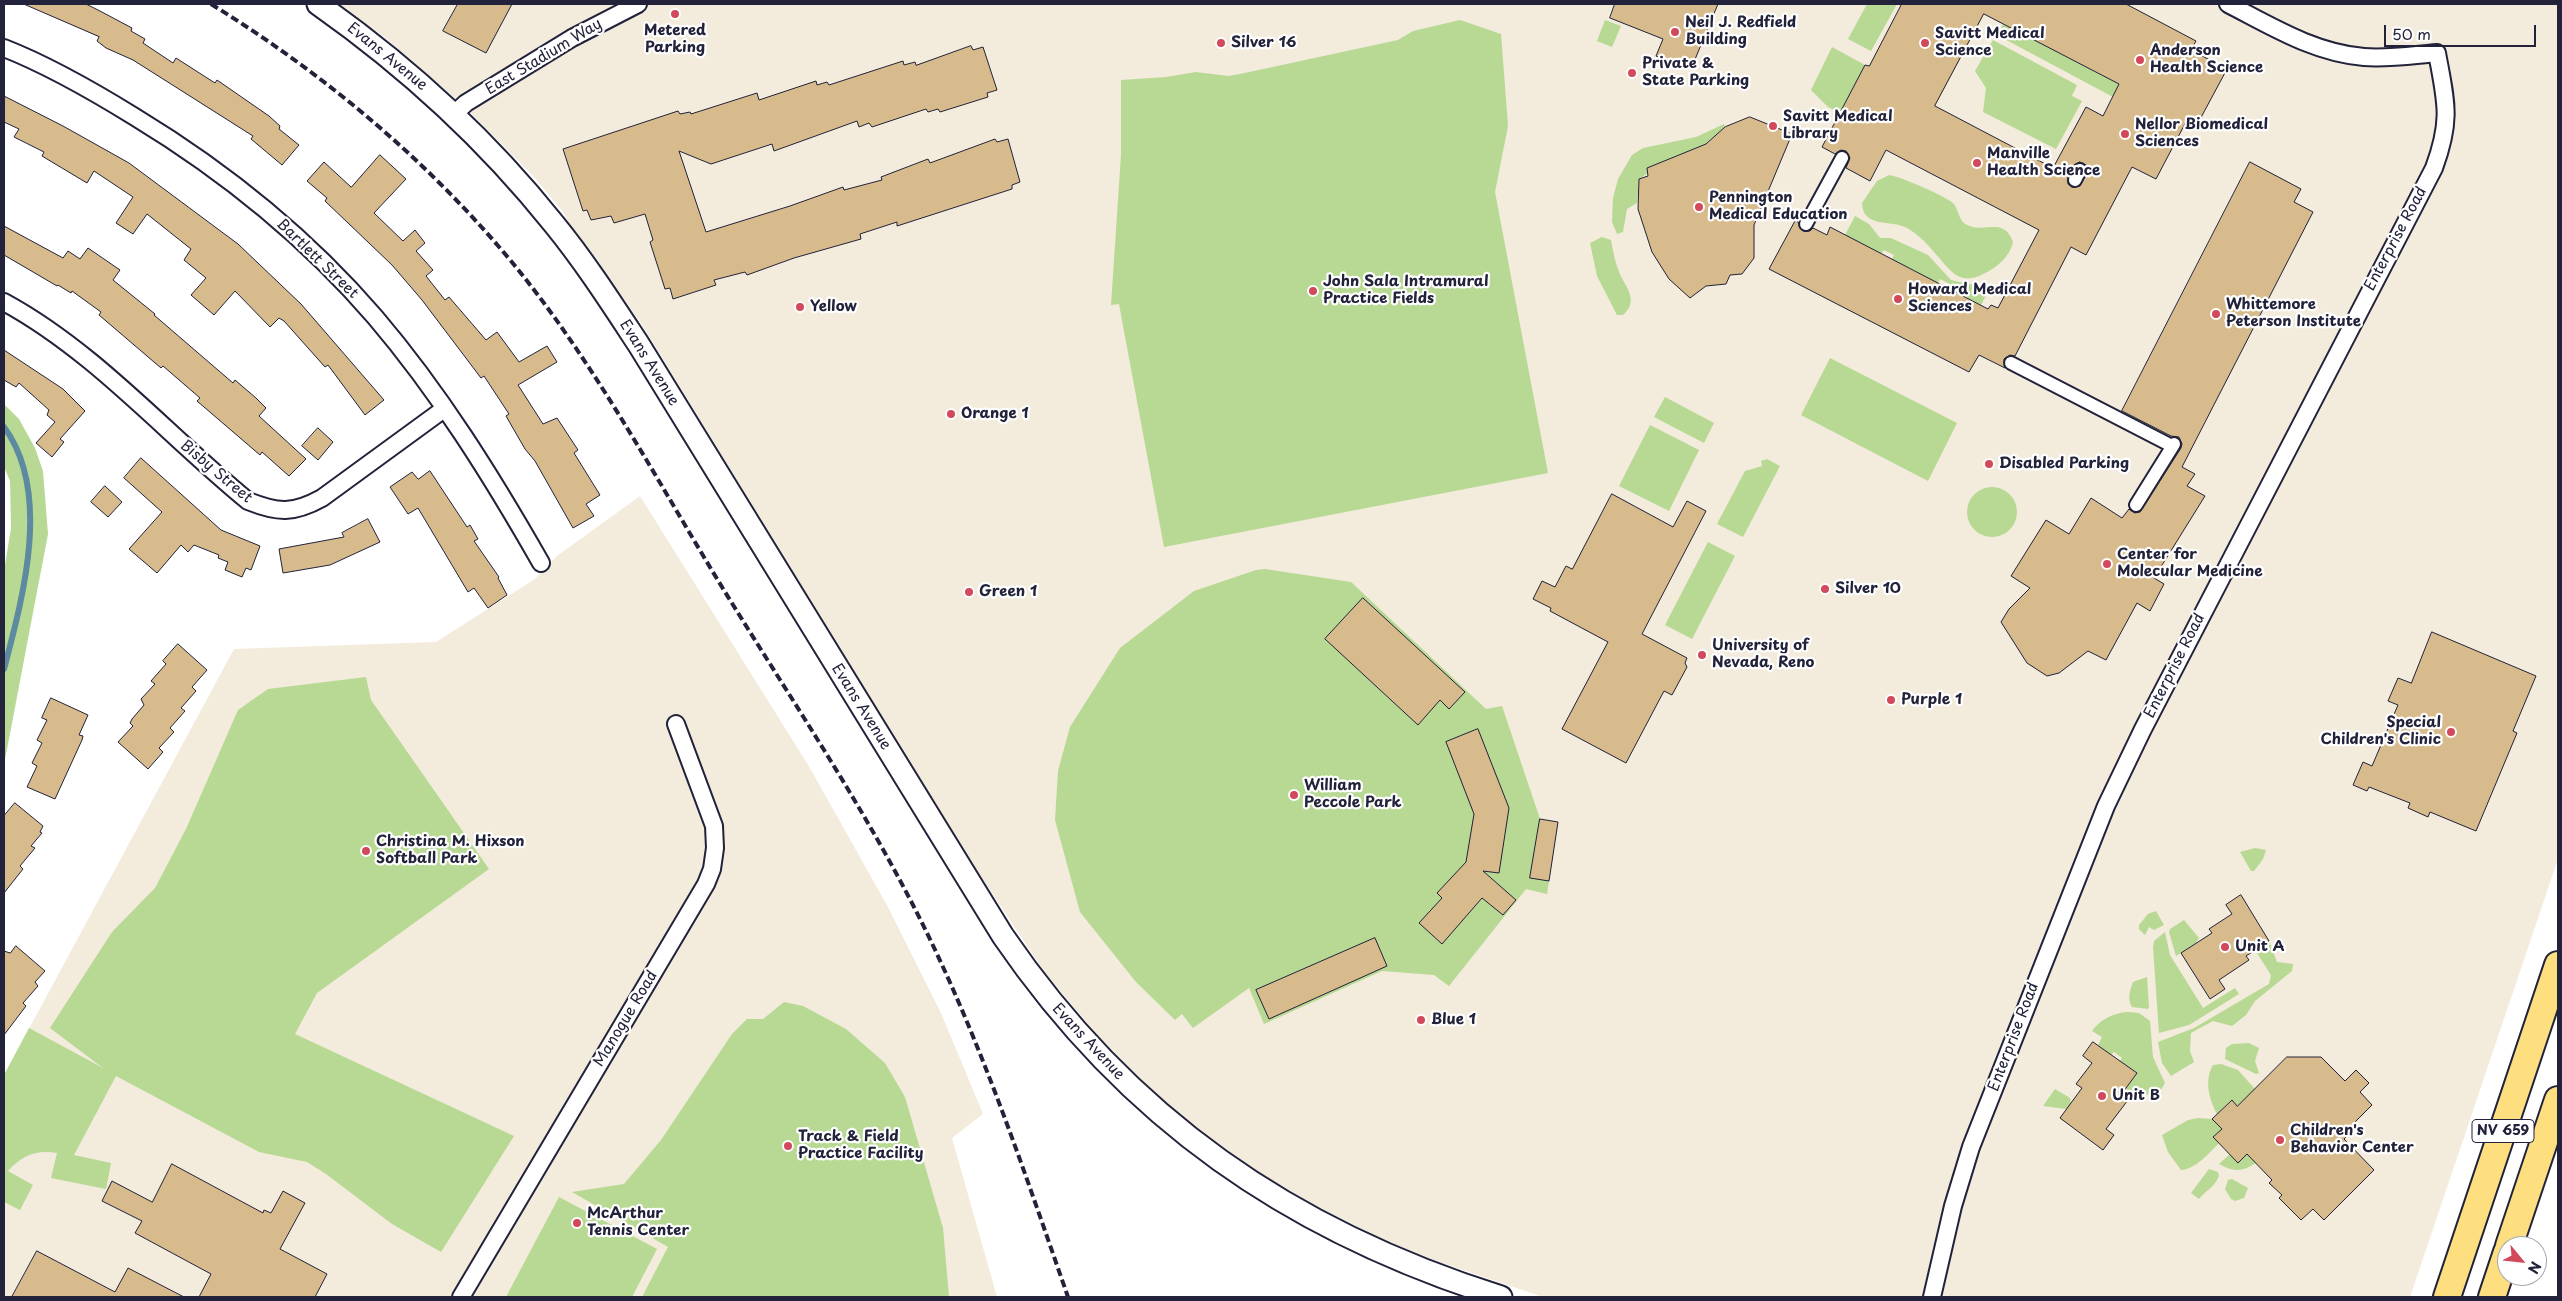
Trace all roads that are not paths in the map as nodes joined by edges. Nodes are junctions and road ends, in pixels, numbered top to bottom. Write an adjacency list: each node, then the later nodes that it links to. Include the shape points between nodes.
1 (318, 4): 5 (street, Evans Avenue, via 403,69)
2 (638, 4): 5 (street, East Stadium Way, via 572,38)
3 (2228, 4): 20 (street, Enterprise Road, via 2298,39 2342,54 2365,57 2437,53 2447,118 2443,143 2434,168 2142,729 2106,806 1971,1147 1953,1206)
4 (4, 48): 10 (street, Bartlett Street, via 37,61 161,133 216,170 266,210 346,285 374,316)
5 (453, 114): 19 (street, Evans Avenue, via 531,196 598,284 639,345 982,903 1022,964 1070,1024 1117,1074 1168,1120 1263,1190 1328,1228 1395,1259)
6 (1842, 158): 7 (street)
7 (1806, 224)
8 (4, 302): 10 (street, Bisby Street, via 74,350 248,501 270,510 290,511 322,498)
9 (2011, 363): 11 (street, via 2173,445)
10 (444, 409): 12 (street, Bartlett Street, via 505,500)
11 (2136, 505)
12 (541, 563)
13 (676, 724): 18 (street, Manogue Road, via 714,826 712,869)
14 (2558, 965): 21 (main road, NV 659)
15 (2558, 1100): 16 (main road, NV 659)
16 (2512, 1236)
17 (2497, 1282): 22 (main road)
18 (461, 1297)
19 (1502, 1297)
20 (1932, 1297)
21 (2447, 1297)
22 (2492, 1297)

